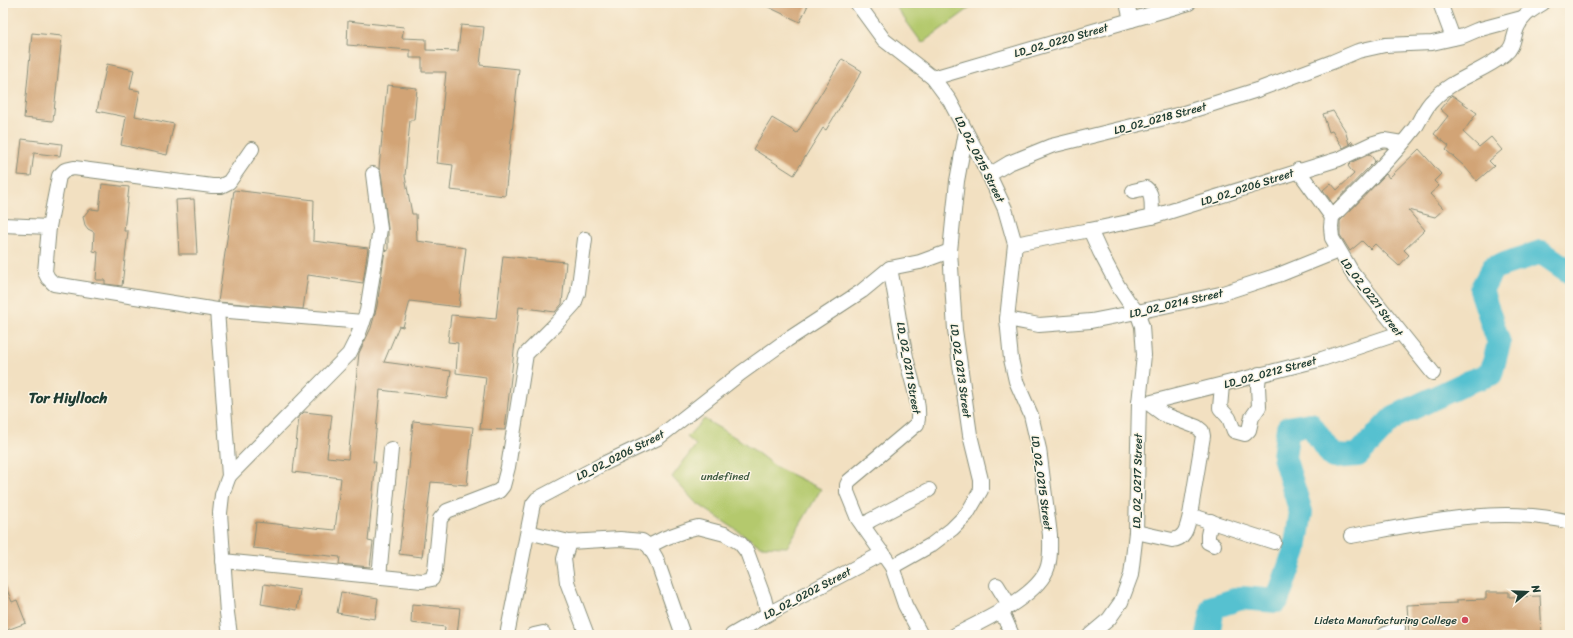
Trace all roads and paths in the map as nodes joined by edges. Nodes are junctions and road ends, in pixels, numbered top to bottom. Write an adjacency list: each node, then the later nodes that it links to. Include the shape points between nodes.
1 (857, 3): 9 (street, LD_02_0215 Street, via 884,40)
2 (1127, 3): 7 (street)
3 (1189, 3): 7 (street, LD_02_0220 Street)
4 (1440, 3): 8 (street)
5 (1543, 3): 6 (street)
6 (1522, 18): 8 (street, LD_02_0218 Street); 11 (street, via 1513,44 1506,54 1444,90 1432,100 1416,127)
7 (1131, 20): 9 (street, LD_02_0220 Street)
8 (1453, 38): 15 (street, LD_02_0218 Street, via 1432,43 1385,45 1358,51 1257,90 1181,114 1051,146 1009,163)
9 (934, 78): 10 (street, LD_02_0215 Street)
10 (966, 132): 15 (street, LD_02_0215 Street); 24 (street, LD_02_0213 Street, via 957,181)
11 (1402, 143): 13 (street, LD_02_0206 Street, via 1384,140 1339,159); 18 (street)
12 (252, 150): 20 (street, via 229,182 221,186 74,168 64,170 59,176)
13 (1298, 170): 17 (street, LD_02_0206 Street); 18 (street)
14 (373, 174): 30 (street, via 380,229)
15 (989, 175): 23 (street, LD_02_0215 Street, via 1005,209)
16 (1133, 192): 17 (street, via 1146,188 1149,191)
17 (1152, 217): 21 (street, LD_02_0206 Street)
18 (1332, 217): 25 (street, LD_02_0221 Street, via 1332,238)
19 (3, 225): 20 (street)
20 (49, 227): 27 (street, via 45,272 54,284)
21 (1090, 230): 23 (street, LD_02_0206 Street); 28 (street, via 1118,286)
22 (585, 239): 53 (street, via 578,293 574,304 526,354 503,486 498,491 448,511 440,519 432,579 422,581)
23 (1015, 244): 29 (street, LD_02_0215 Street)
24 (950, 251): 26 (street, via 920,262); 52 (street, LD_02_0213 Street, via 955,330 970,435 981,490 967,514 952,529 931,545)
25 (1338, 251): 28 (street, LD_02_0214 Street, via 1281,274 1220,294); 31 (street, LD_02_0221 Street)
26 (890, 268): 42 (street, LD_02_0211 Street, via 919,417 917,424 847,485 847,492); 43 (street, LD_02_0206 Street, via 862,291 758,361 658,438 537,499 533,504)
27 (217, 310): 30 (street); 37 (street)
28 (1137, 312): 29 (street, LD_02_0214 Street, via 1091,321 1039,325); 35 (street, LD_02_0217 Street, via 1142,326 1144,355)
29 (1007, 319): 55 (street, LD_02_0215 Street, via 1016,381 1031,415 1039,449 1050,548 1048,566 1041,581)
30 (363, 322): 37 (street, via 349,354)
31 (1400, 333): 32 (street, LD_02_0212 Street, via 1322,359); 33 (street, LD_02_0221 Street)
32 (1259, 374): 34 (street, LD_02_0212 Street); 34 (street, via 1259,407 1252,417 1250,430 1245,434 1234,431 1229,418 1220,408)
33 (1433, 374)
34 (1222, 385): 35 (street, LD_02_0212 Street)
35 (1143, 403): 39 (street, via 1202,430); 44 (street, LD_02_0217 Street)
36 (391, 449): 53 (street)
37 (229, 476): 51 (street, via 222,495 220,512)
38 (929, 490): 42 (street)
39 (1190, 515): 40 (street); 44 (street, via 1181,539 1172,540)
40 (1211, 521): 47 (street); 48 (street, via 1208,542)
41 (1570, 522): 45 (street, via 1506,515 1440,520)
42 (863, 526): 50 (street)
43 (528, 532): 46 (street); 59 (street, LD_02_0206 Street)
44 (1136, 532): 66 (street, LD_02_0217 Street, via 1131,575 1122,602 1109,620)
45 (1351, 536)
46 (568, 542): 49 (street, via 620,539 642,541); 60 (street, via 564,559 567,582)
47 (1274, 542)
48 (1214, 545)
49 (649, 546): 56 (street, via 698,528 725,534 747,552); 61 (street, via 656,558)
50 (883, 553): 52 (street); 56 (street, LD_02_0202 Street)
51 (223, 561): 53 (street); 58 (street)
52 (892, 567): 63 (street, via 905,606)
53 (379, 577)
54 (998, 585): 55 (street)
55 (1006, 608): 64 (street, LD_02_0215 Street); 65 (street)
56 (768, 614): 62 (street, LD_02_0202 Street)
57 (1398, 628): 67 (street)
58 (230, 635)
59 (508, 635)
60 (587, 635)
61 (683, 635)
62 (732, 635)
63 (921, 635)
64 (956, 635)
65 (1012, 635)
66 (1090, 635)
67 (1384, 635)

